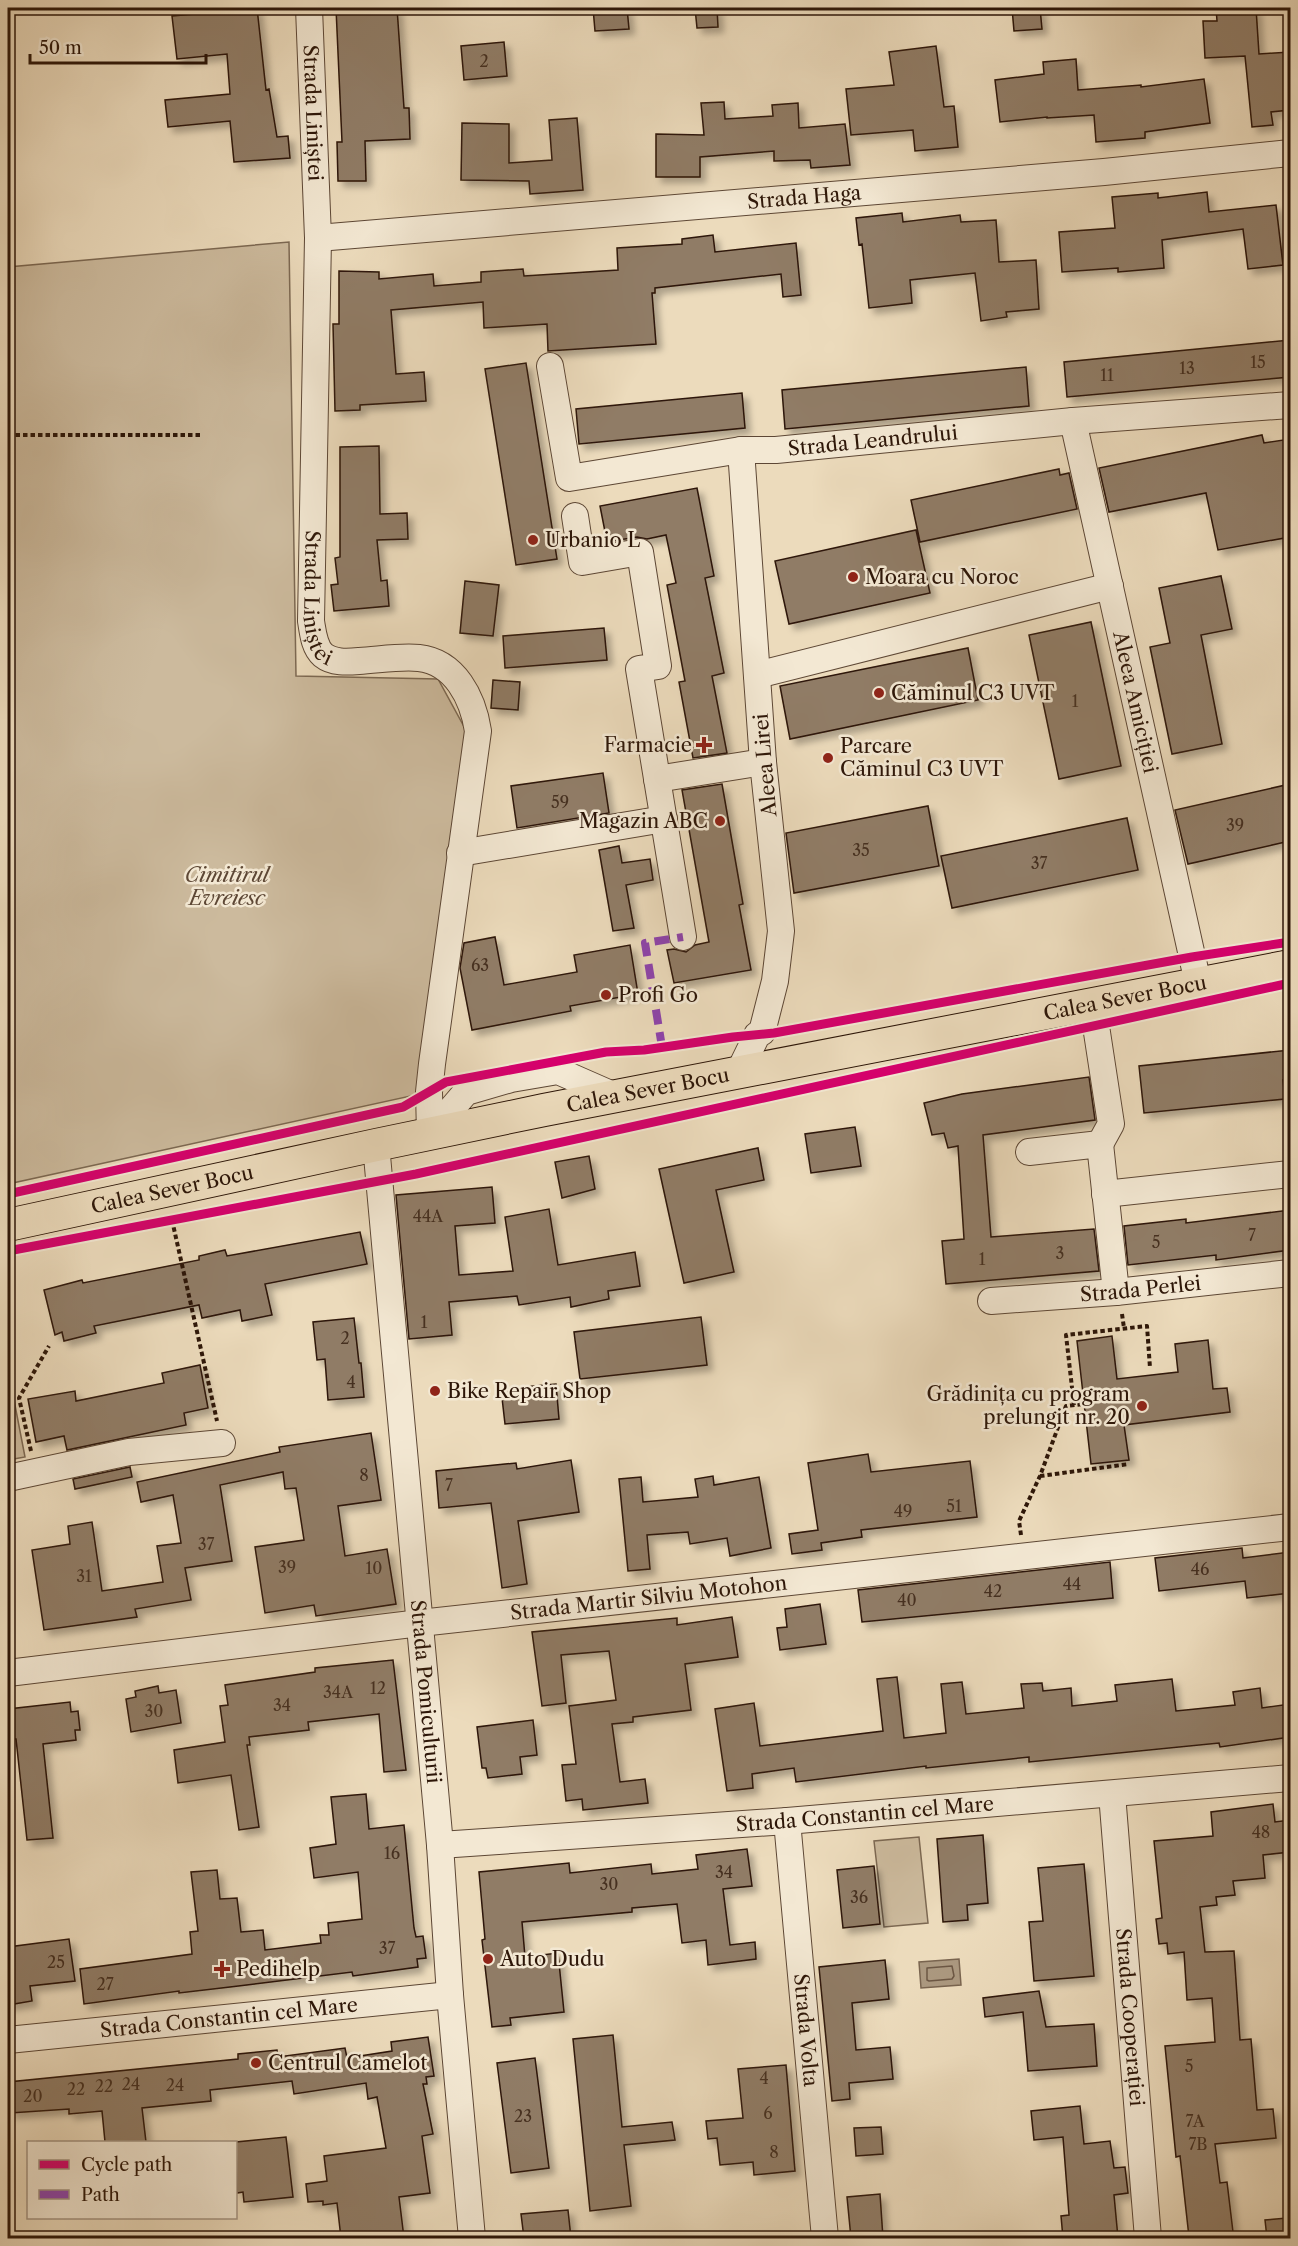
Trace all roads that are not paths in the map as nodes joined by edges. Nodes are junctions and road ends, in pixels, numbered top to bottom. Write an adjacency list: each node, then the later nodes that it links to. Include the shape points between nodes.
1 (309, 8): 3 (street, Strada Liniștei)
2 (1290, 153): 3 (street, Strada Haga)
3 (318, 238): 14 (street, Strada Liniștei, via 313,636 324,656 339,662 417,658 433,661 459,682 470,701 478,731)
4 (550, 366): 7 (street, Strada Leandrului, via 568,478)
5 (1290, 405): 6 (street, Strada Leandrului)
6 (1073, 422): 7 (street, Strada Leandrului); 9 (street, Aleea Amiciției)
7 (741, 450): 10 (street, Aleea Lirei)
8 (574, 516): 12 (street, via 582,562 640,552 658,666 639,669)
9 (1110, 586): 10 (street); 17 (street, Aleea Amiciției)
10 (757, 675): 11 (street, Aleea Lirei)
11 (763, 762): 12 (street); 19 (street, Aleea Lirei, via 781,931 775,981 762,1032)
12 (657, 779): 13 (street)
13 (664, 819): 14 (street); 15 (street)
14 (460, 853): 20 (street, Strada Liniștei, via 429,1092)
15 (683, 936)
16 (1290, 966): 17 (main road, Calea Sever Bocu)
17 (1198, 983): 19 (main road, Calea Sever Bocu)
18 (1096, 1026): 22 (street, via 1111,1124)
19 (740, 1072): 20 (main road, Calea Sever Bocu)
20 (430, 1134): 21 (main road, Calea Sever Bocu)
21 (376, 1144): 26 (main road, Calea Sever Bocu); 33 (street, Strada Pomiculturii)
22 (1100, 1144): 23 (street); 25 (street)
23 (1029, 1152)
24 (1290, 1174): 25 (street)
25 (1105, 1194): 28 (street)
26 (8, 1225)
27 (1290, 1273): 28 (street, Strada Perlei)
28 (1116, 1292): 29 (street, Strada Perlei)
29 (991, 1301)
30 (222, 1443): 31 (street, via 129,1452)
31 (8, 1478)
32 (1290, 1527): 33 (street, Strada Martir Silviu Motohon)
33 (420, 1623): 34 (street, Strada Martir Silviu Motohon); 38 (street, Strada Pomiculturii)
34 (8, 1673)
35 (1290, 1779): 36 (street, Strada Constantin cel Mare)
36 (1112, 1794): 37 (street, Strada Constantin cel Mare); 43 (street, Strada Cooperației)
37 (787, 1821): 38 (street, Strada Constantin cel Mare); 42 (street, Strada Volta)
38 (440, 1845): 39 (street, Strada Pomiculturii)
39 (450, 1995): 40 (street, Strada Constantin cel Mare); 41 (street, Strada Pomiculturii)
40 (8, 2040)
41 (472, 2238)
42 (825, 2238)
43 (1148, 2238)

